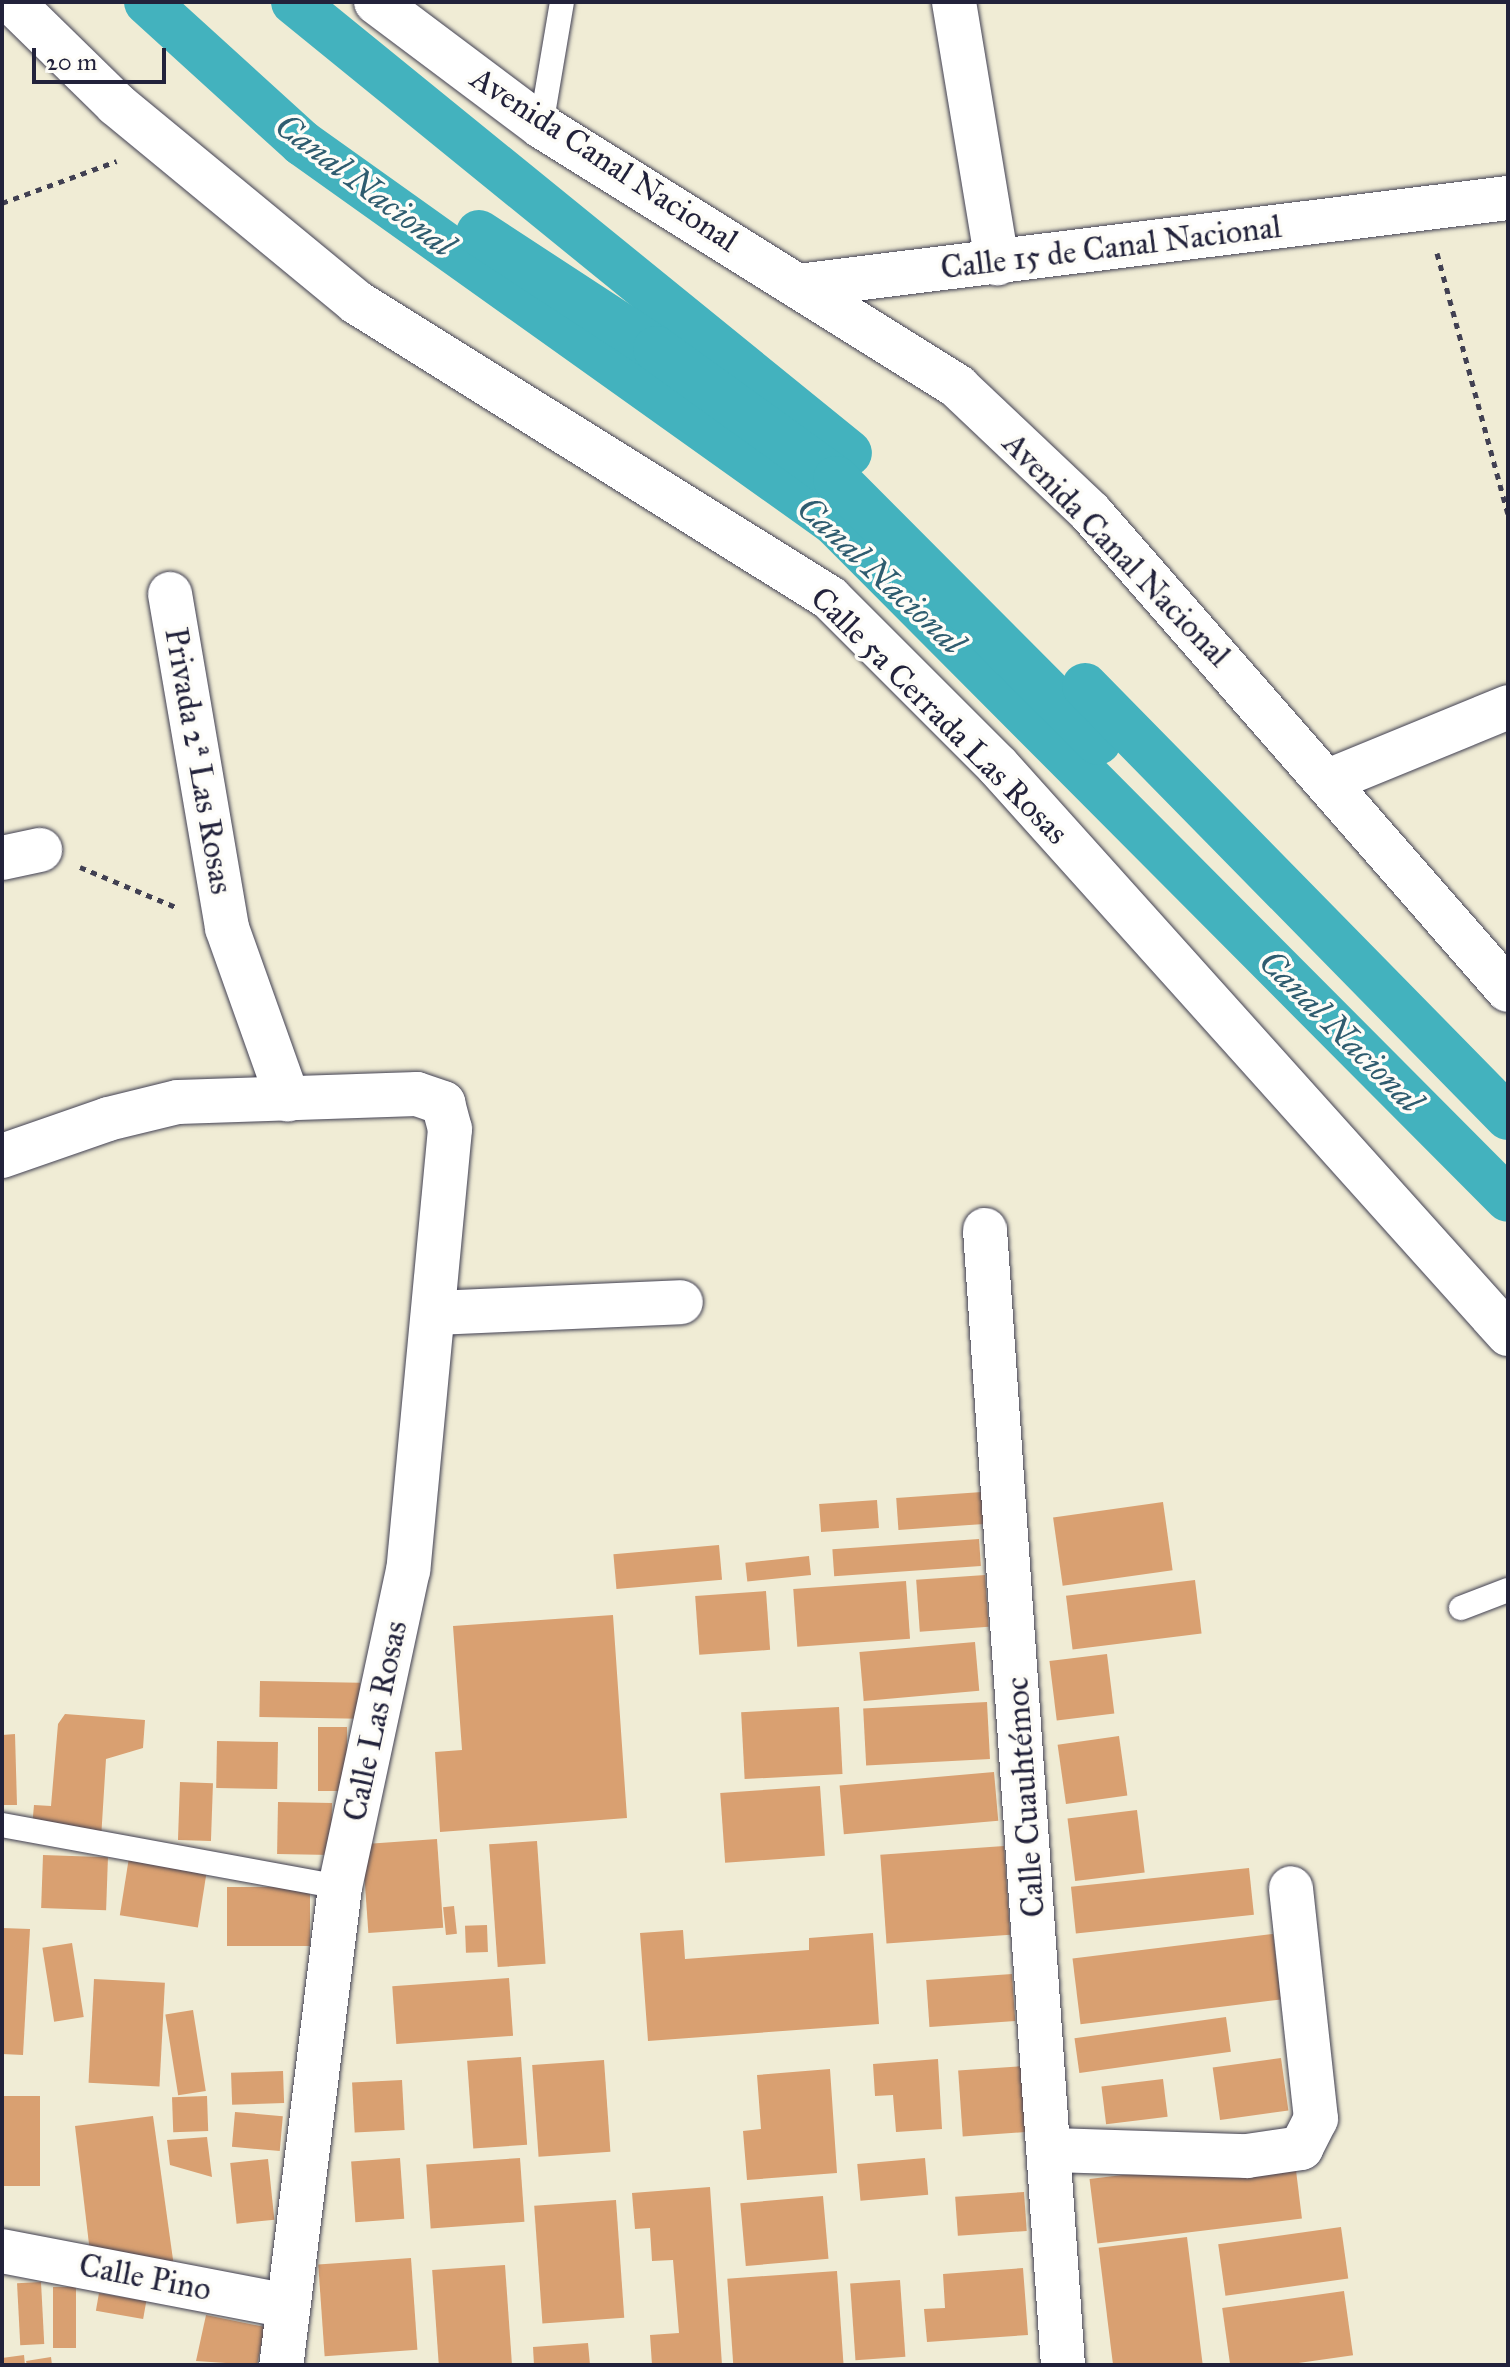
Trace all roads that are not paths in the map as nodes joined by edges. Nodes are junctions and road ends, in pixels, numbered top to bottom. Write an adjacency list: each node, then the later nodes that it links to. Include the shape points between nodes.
1 (12, 2): 18 (street, Calle 5a Cerrada Las Rosas, via 164,144 356,302 830,598 997,765)
2 (376, 2): 5 (street, Avenida Canal Nacional)
3 (562, 2): 5 (lane)
4 (954, 2): 7 (street)
5 (541, 126): 8 (street, Avenida Canal Nacional)
6 (1508, 198): 7 (street, Calle 15 de Canal Nacional)
7 (997, 263): 8 (street, Calle 15 de Canal Nacional)
8 (798, 286): 11 (street, Avenida Canal Nacional, via 958,387 1090,512)
9 (170, 594): 13 (street, Privada 2ª Las Rosas, via 227,928)
10 (1508, 707): 11 (street)
11 (1328, 781): 12 (street, Avenida Canal Nacional)
12 (1507, 987)
13 (288, 1099): 14 (street, via 178,1102 108,1119); 17 (street, Calle Las Rosas, via 417,1094 443,1103 450,1129)
14 (2, 1156)
15 (985, 1230): 24 (street, Calle Cuauhtémoc)
16 (681, 1302): 17 (street)
17 (434, 1313): 22 (street, Calle Las Rosas, via 408,1570)
18 (1508, 1334)
19 (1508, 1590): 20 (lane)
20 (1461, 1608)
21 (2, 1825): 22 (lane)
22 (340, 1887): 26 (street, Calle Las Rosas)
23 (1291, 1888): 24 (street, via 1316,2119 1301,2148 1247,2156)
24 (1052, 2150): 28 (street, Calle Cuauhtémoc)
25 (2, 2251): 26 (street, Calle Pino)
26 (288, 2306): 27 (street, Calle Las Rosas)
27 (281, 2365)
28 (1063, 2365)

